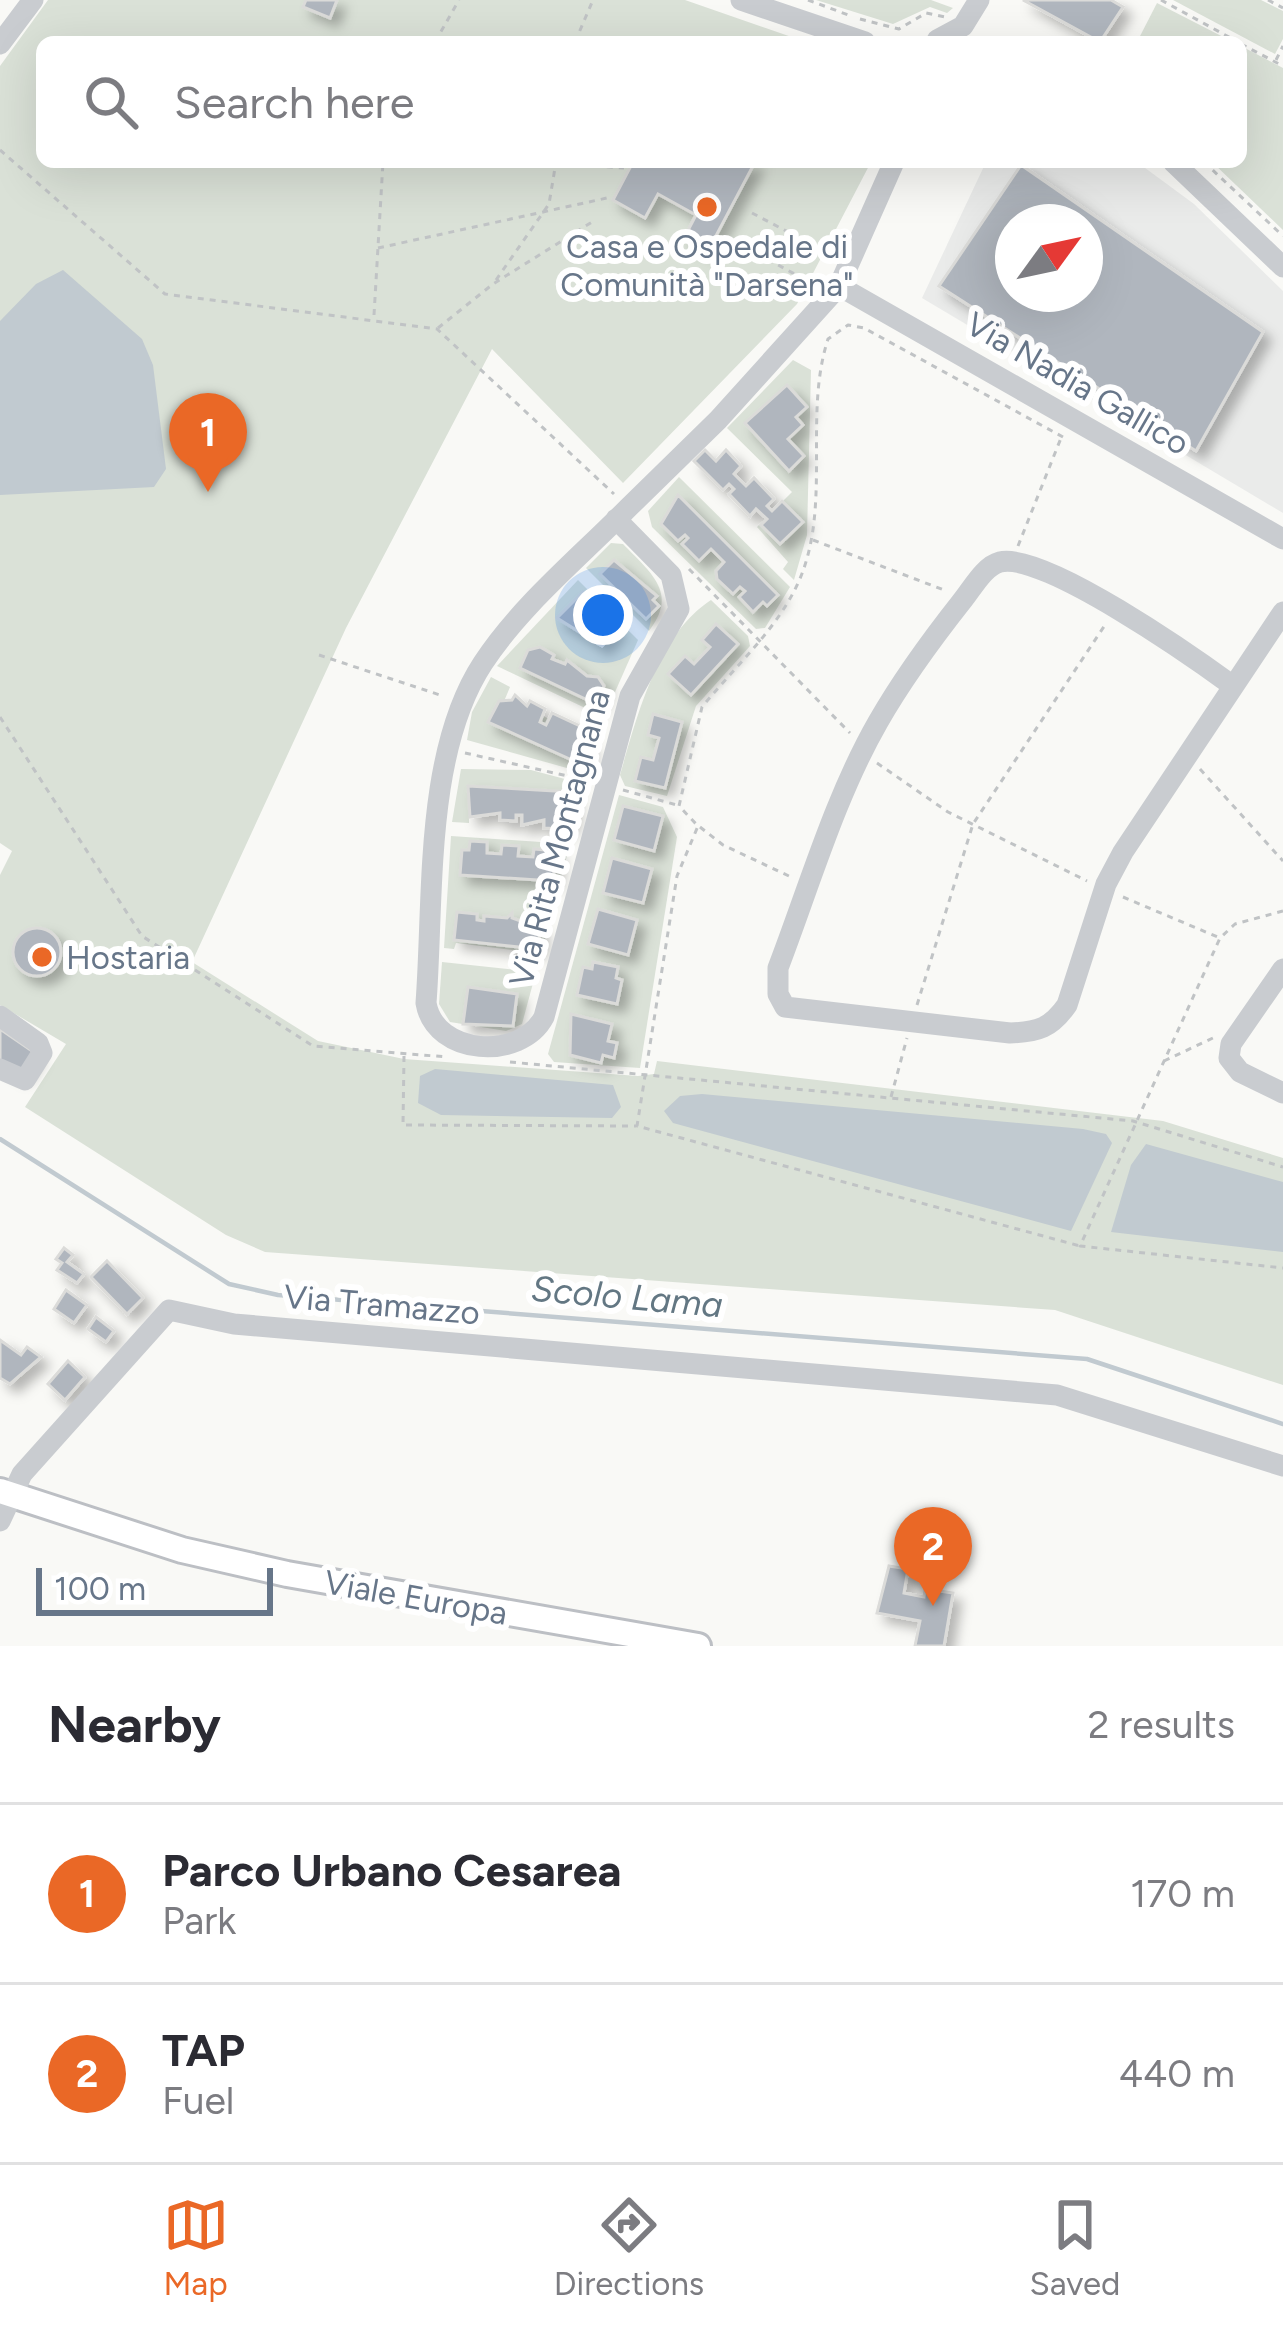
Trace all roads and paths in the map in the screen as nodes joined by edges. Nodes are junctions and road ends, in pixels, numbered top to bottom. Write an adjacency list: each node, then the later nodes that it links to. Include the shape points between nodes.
1 (33, 0): 18 (street)
2 (459, 0): 10 (path)
3 (593, 0): 11 (path)
4 (741, 0): 12 (street)
5 (808, 0): 13 (path)
6 (979, 0): 16 (street)
7 (1161, 0): 17 (path)
8 (1268, 0): 9 (path)
9 (1283, 8)
10 (439, 36)
11 (578, 36)
12 (874, 36)
13 (877, 36)
14 (885, 36): 15 (path, via 926,13)
15 (947, 36)
16 (951, 36)
17 (1227, 36)
18 (0, 44)
19 (1283, 46): 21 (path)
20 (1247, 47): 21 (path)
21 (1275, 62): 22 (path)
22 (1283, 66)
23 (0, 149): 40 (path, via 165,294)
24 (382, 168): 35 (path)
25 (555, 168): 30 (path)
26 (891, 168): 39 (street, Via Rita Montagnana)
27 (1179, 168): 37 (street)
28 (1210, 168): 33 (path)
29 (607, 198): 30 (path)
30 (544, 212): 35 (path); 38 (path)
31 (752, 213): 36 (path)
32 (592, 222): 38 (path)
33 (1283, 236)
34 (736, 242): 39 (path)
35 (377, 248): 40 (path)
36 (834, 256)
37 (1283, 267)
38 (493, 284): 41 (path)
39 (828, 286): 44 (street, Via Rita Montagnana, via 718,420); 46 (street, Via Nadia Gallico)
40 (374, 317): 41 (path)
41 (437, 329): 44 (path)
42 (1062, 436): 43 (path); 45 (path, via 864,328 834,331 823,354); 48 (path)
43 (1081, 446)
44 (619, 511): 44 (street, Via Rita Montagnana, via 485,660 446,751 426,1003 437,1030 461,1043 516,1043 544,1017 630,696 679,609 670,575)
45 (811, 539): 49 (path); 52 (path, via 791,596)
46 (1283, 539)
47 (677, 557): 52 (path)
48 (1012, 563): 49 (street, via 985,571); 50 (street)
49 (964, 598): 57 (street)
50 (1116, 609): 54 (street); 63 (path)
51 (1283, 612): 54 (street)
52 (760, 640): 57 (path); 62 (path, via 702,707)
53 (319, 655): 55 (path)
54 (1233, 686): 59 (street)
55 (446, 698)
56 (0, 717): 74 (path, via 142,936 314,1046)
57 (864, 749): 63 (path, via 912,790); 66 (street)
58 (458, 752): 60 (path)
59 (1187, 754): 65 (path); 67 (street)
60 (594, 782)
61 (615, 788): 62 (path)
62 (679, 806): 64 (path)
63 (973, 824): 67 (path); 72 (path)
64 (698, 826): 66 (path); 79 (path, via 677,876)
65 (1282, 856)
66 (810, 886): 72 (street, via 778,968 785,1007)
67 (1105, 889): 69 (path); 72 (street, via 1056,1021 1037,1032)
68 (1283, 911): 69 (path, via 1235,924)
69 (1220, 938): 77 (path)
70 (1283, 969): 73 (street)
71 (0, 1016): 78 (street, via 42,1053 25,1080)
72 (911, 1023): 81 (path)
73 (1244, 1023): 77 (path); 80 (street, via 1229,1058)
74 (404, 1054): 75 (path); 83 (path, via 404,1125)
75 (450, 1058)
76 (496, 1061): 79 (path)
77 (1161, 1062): 82 (path)
78 (0, 1069)
79 (646, 1073): 81 (path); 83 (path)
80 (1283, 1093)
81 (891, 1097): 82 (path)
82 (1133, 1121): 84 (path); 85 (path)
83 (637, 1126): 85 (path)
84 (1283, 1167)
85 (1081, 1246): 86 (path)
86 (1283, 1268)
87 (1283, 1466): 88 (street, Via Tramazzo, via 1057,1395 234,1324 170,1310)
88 (6, 1494): 89 (street, Via Tramazzo); 90 (main road, Viale Europa, via 287,1574)
89 (0, 1521)
90 (698, 1646)

